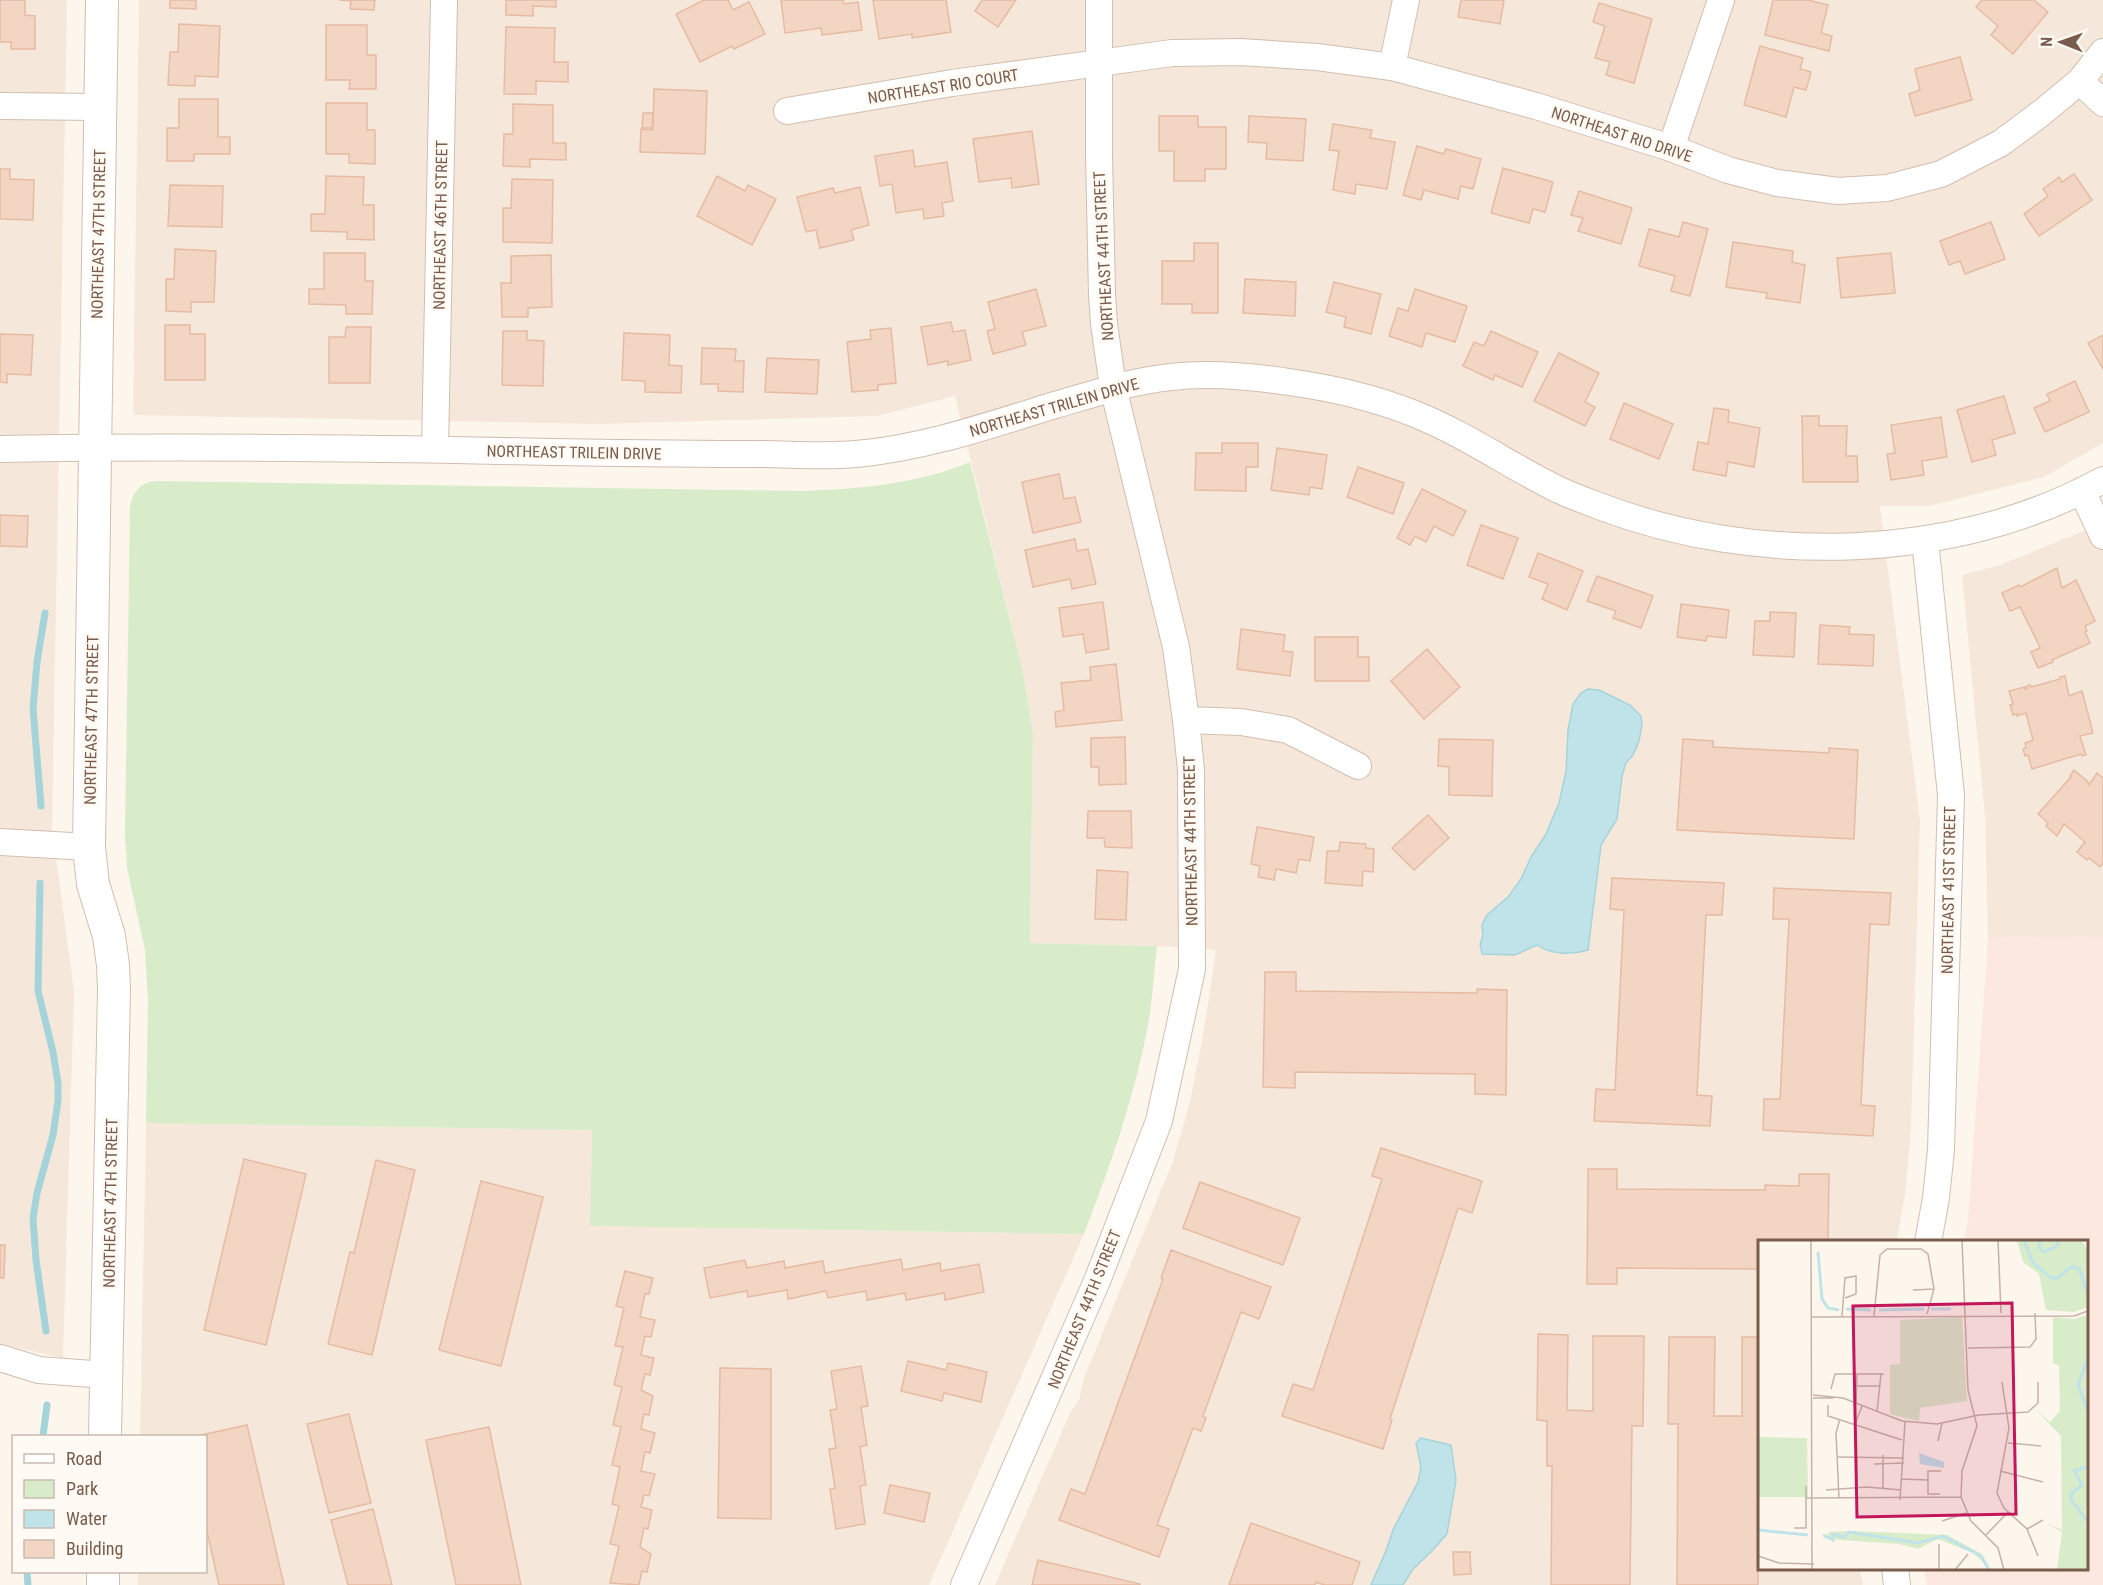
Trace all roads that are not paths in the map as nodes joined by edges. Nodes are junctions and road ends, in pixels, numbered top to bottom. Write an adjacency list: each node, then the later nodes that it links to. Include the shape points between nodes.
1 (102, 0): 12 (street, NORTHEAST 47TH STREET)
2 (444, 0): 18 (street, NORTHEAST 46TH STREET)
3 (1099, 0): 7 (street, NORTHEAST 44TH STREET)
4 (1406, 0): 8 (street)
5 (1721, 0): 14 (street)
6 (2103, 52): 9 (street, NORTHEAST RIO DRIVE)
7 (1099, 63): 8 (street, NORTHEAST RIO DRIVE, via 1172,53 1240,52); 13 (street, NORTHEAST RIO COURT); 15 (street, NORTHEAST 44TH STREET, via 1102,295)
8 (1392, 67): 14 (street, NORTHEAST RIO DRIVE)
9 (2080, 81): 10 (street); 14 (street, NORTHEAST RIO DRIVE, via 2001,143 1941,174 1887,188 1838,191 1776,183)
10 (2103, 103)
11 (0, 106): 12 (street)
12 (100, 107): 16 (street, NORTHEAST 47TH STREET)
13 (787, 111)
14 (1671, 148)
15 (1113, 387): 18 (street, NORTHEAST TRILEIN DRIVE, via 927,442 854,454); 21 (street, NORTHEAST TRILEIN DRIVE, via 1169,377 1223,375 1288,381 1344,392 1417,415 1562,491 1661,527 1770,545 1842,546); 22 (street, NORTHEAST 44TH STREET, via 1176,647)
16 (95, 447): 17 (street, NORTHEAST TRILEIN DRIVE); 18 (street, NORTHEAST TRILEIN DRIVE); 25 (street, NORTHEAST 47TH STREET)
17 (0, 449)
18 (435, 449)
19 (2093, 486): 20 (street); 21 (street, NORTHEAST TRILEIN DRIVE, via 2015,518)
20 (2103, 536)
21 (1925, 540): 26 (street, NORTHEAST 41ST STREET, via 1951,795 1941,1150)
22 (1186, 720): 23 (street, via 1241,722 1288,730); 31 (street, NORTHEAST 44TH STREET, via 1191,770 1192,969 1159,1121 1097,1281)
23 (1358, 766)
24 (0, 842): 25 (street)
25 (89, 847): 28 (street, NORTHEAST 47TH STREET, via 113,973)
26 (1928, 1240)
27 (0, 1358): 28 (street, via 39,1370)
28 (106, 1375): 29 (street, NORTHEAST 47TH STREET)
29 (105, 1435)
30 (1895, 1570): 32 (street)
31 (964, 1585)
32 (1897, 1585)

